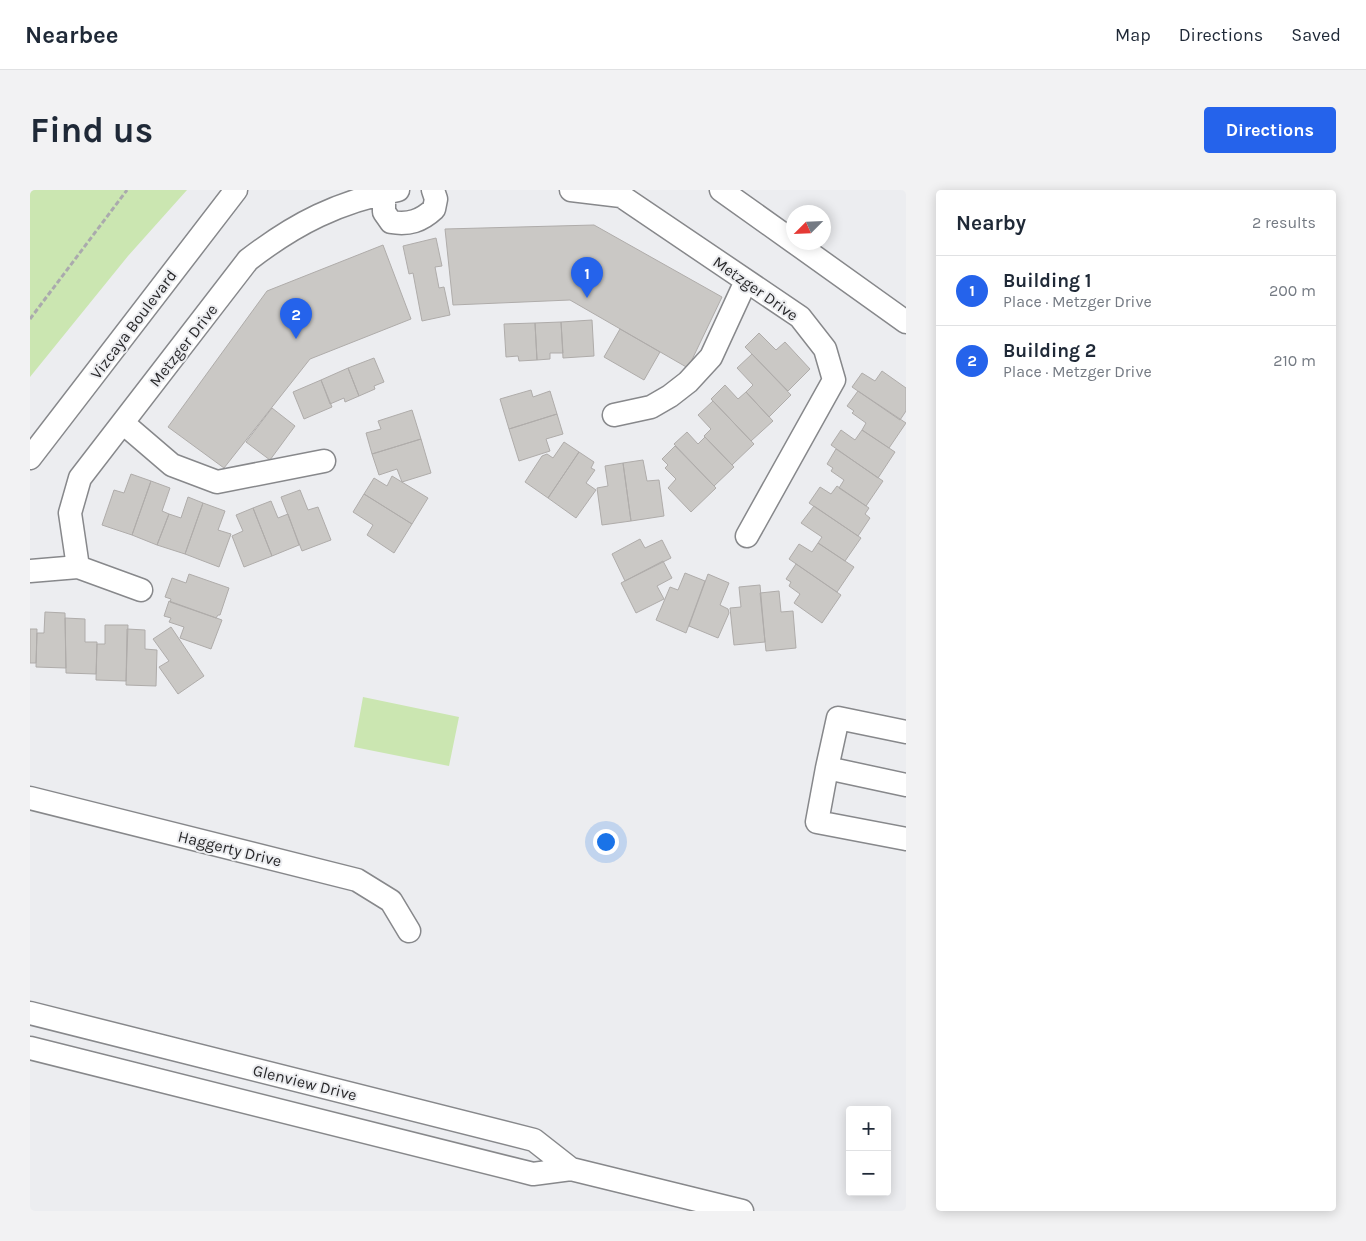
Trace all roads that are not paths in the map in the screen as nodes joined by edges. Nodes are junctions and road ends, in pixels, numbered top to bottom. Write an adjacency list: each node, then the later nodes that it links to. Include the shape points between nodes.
1 (236, 190): 12 (street, Vizcaya Boulevard)
2 (433, 190): 5 (street, Metzger Drive, via 436,199 434,209 423,220 404,224 391,222 384,212)
3 (571, 190): 8 (street, Metzger Drive, via 621,196)
4 (721, 190): 6 (street)
5 (389, 191): 11 (street, Metzger Drive, via 322,213 281,234 248,260)
6 (786, 236)
7 (805, 250): 9 (street)
8 (746, 280): 10 (street, via 711,357 688,382 651,407); 14 (street, Metzger Drive, via 800,317 825,349 834,380)
9 (906, 322)
10 (614, 415)
11 (123, 422): 13 (street, via 172,465 217,482); 15 (street, Metzger Drive, via 80,478 70,513)
12 (30, 458)
13 (324, 462)
14 (747, 536)
15 (78, 567): 16 (street); 17 (street)
16 (30, 572)
17 (141, 590)
18 (906, 732): 19 (street, via 838,718)
19 (827, 768): 20 (street); 22 (street, via 817,822)
20 (906, 784)
21 (30, 798): 23 (street, Haggerty Drive, via 357,880 390,901)
22 (906, 839)
23 (409, 931)
24 (30, 1013): 26 (street, Glenview Drive)
25 (30, 1048): 27 (street, Glenview Drive)
26 (333, 1090): 27 (street); 28 (street, Glenview Drive, via 534,1140)
27 (326, 1122): 28 (street, Glenview Drive, via 533,1174)
28 (571, 1169): 29 (street, Glenview Drive)
29 (742, 1211)

